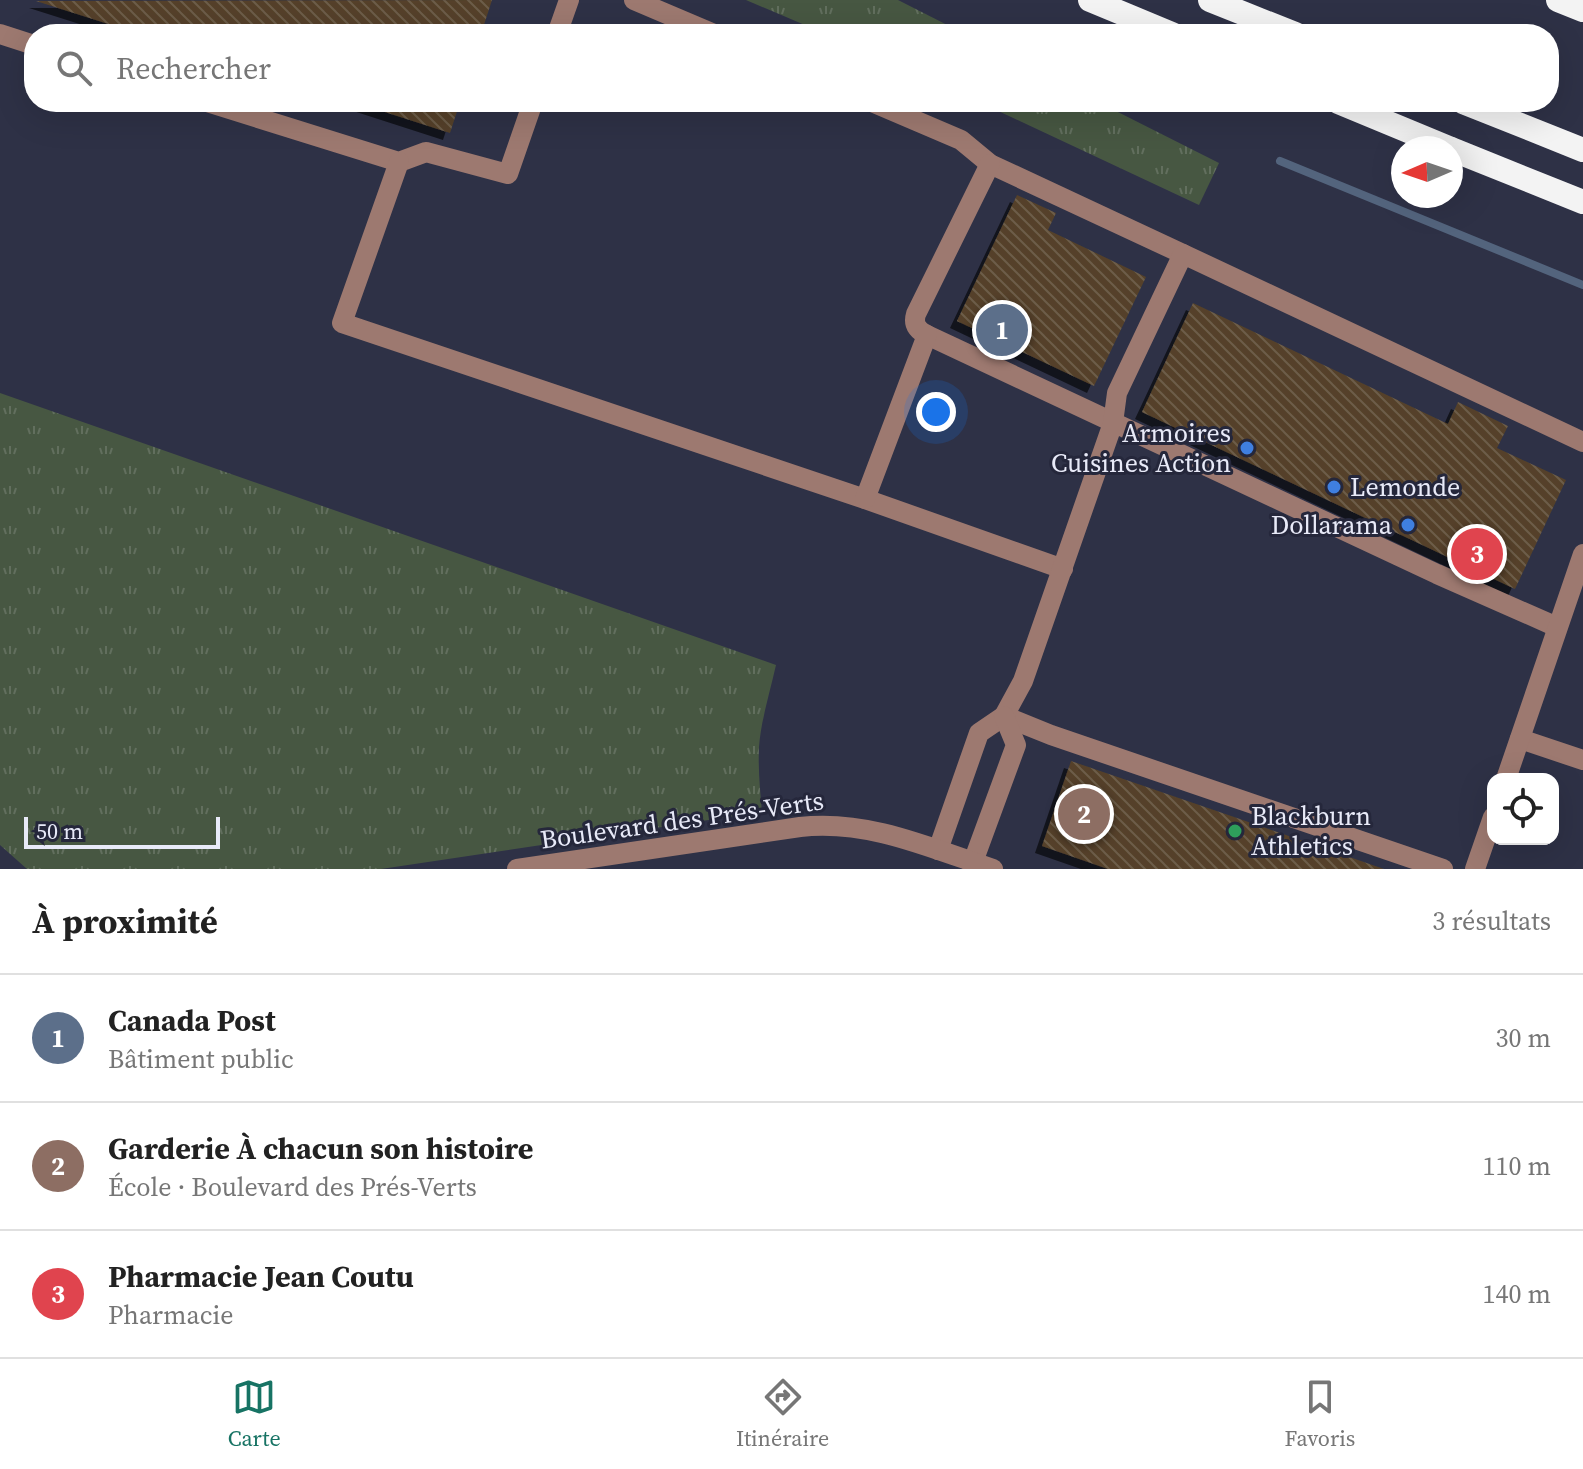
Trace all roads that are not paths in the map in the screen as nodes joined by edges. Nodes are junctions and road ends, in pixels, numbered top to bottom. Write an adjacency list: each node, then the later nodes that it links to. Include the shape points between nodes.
1 (569, 0): 7 (street)
2 (634, 0): 8 (street)
3 (1090, 0): 9 (highway)
4 (1210, 0): 10 (highway)
5 (1558, 0): 6 (highway)
6 (1583, 10)
7 (561, 24)
8 (690, 24)
9 (1148, 24)
10 (1270, 24)
11 (0, 34): 12 (street)
12 (24, 42)
13 (239, 112): 21 (street)
14 (530, 112): 21 (street, via 508,174 426,152)
15 (895, 112): 22 (street, via 961,140)
16 (1362, 112): 18 (highway)
17 (1488, 112): 19 (highway)
18 (1421, 136)
19 (1583, 150)
20 (1463, 153): 23 (highway)
21 (399, 162): 28 (street, via 342,323)
22 (990, 164): 24 (street); 25 (street, via 916,314 917,327)
23 (1583, 202)
24 (1183, 254): 26 (street, via 1117,393); 27 (street)
25 (927, 335): 26 (street); 28 (street)
26 (1113, 423): 30 (street); 31 (street)
27 (1583, 442)
28 (865, 499): 30 (street)
29 (1583, 554): 31 (street)
30 (1063, 569): 32 (street, via 1023,681)
31 (1557, 627): 33 (street)
32 (1004, 716): 37 (street, via 979,733); 38 (street, via 1016,745); 40 (street)
33 (1520, 739): 34 (street); 35 (street)
34 (1583, 760)
35 (1508, 773)
36 (1487, 834): 41 (street)
37 (938, 850): 38 (street, Boulevard des Prés-Verts); 39 (street, Boulevard des Prés-Verts, via 863,828 816,825)
38 (983, 866)
39 (517, 869)
40 (1443, 869)
41 (1475, 869)

